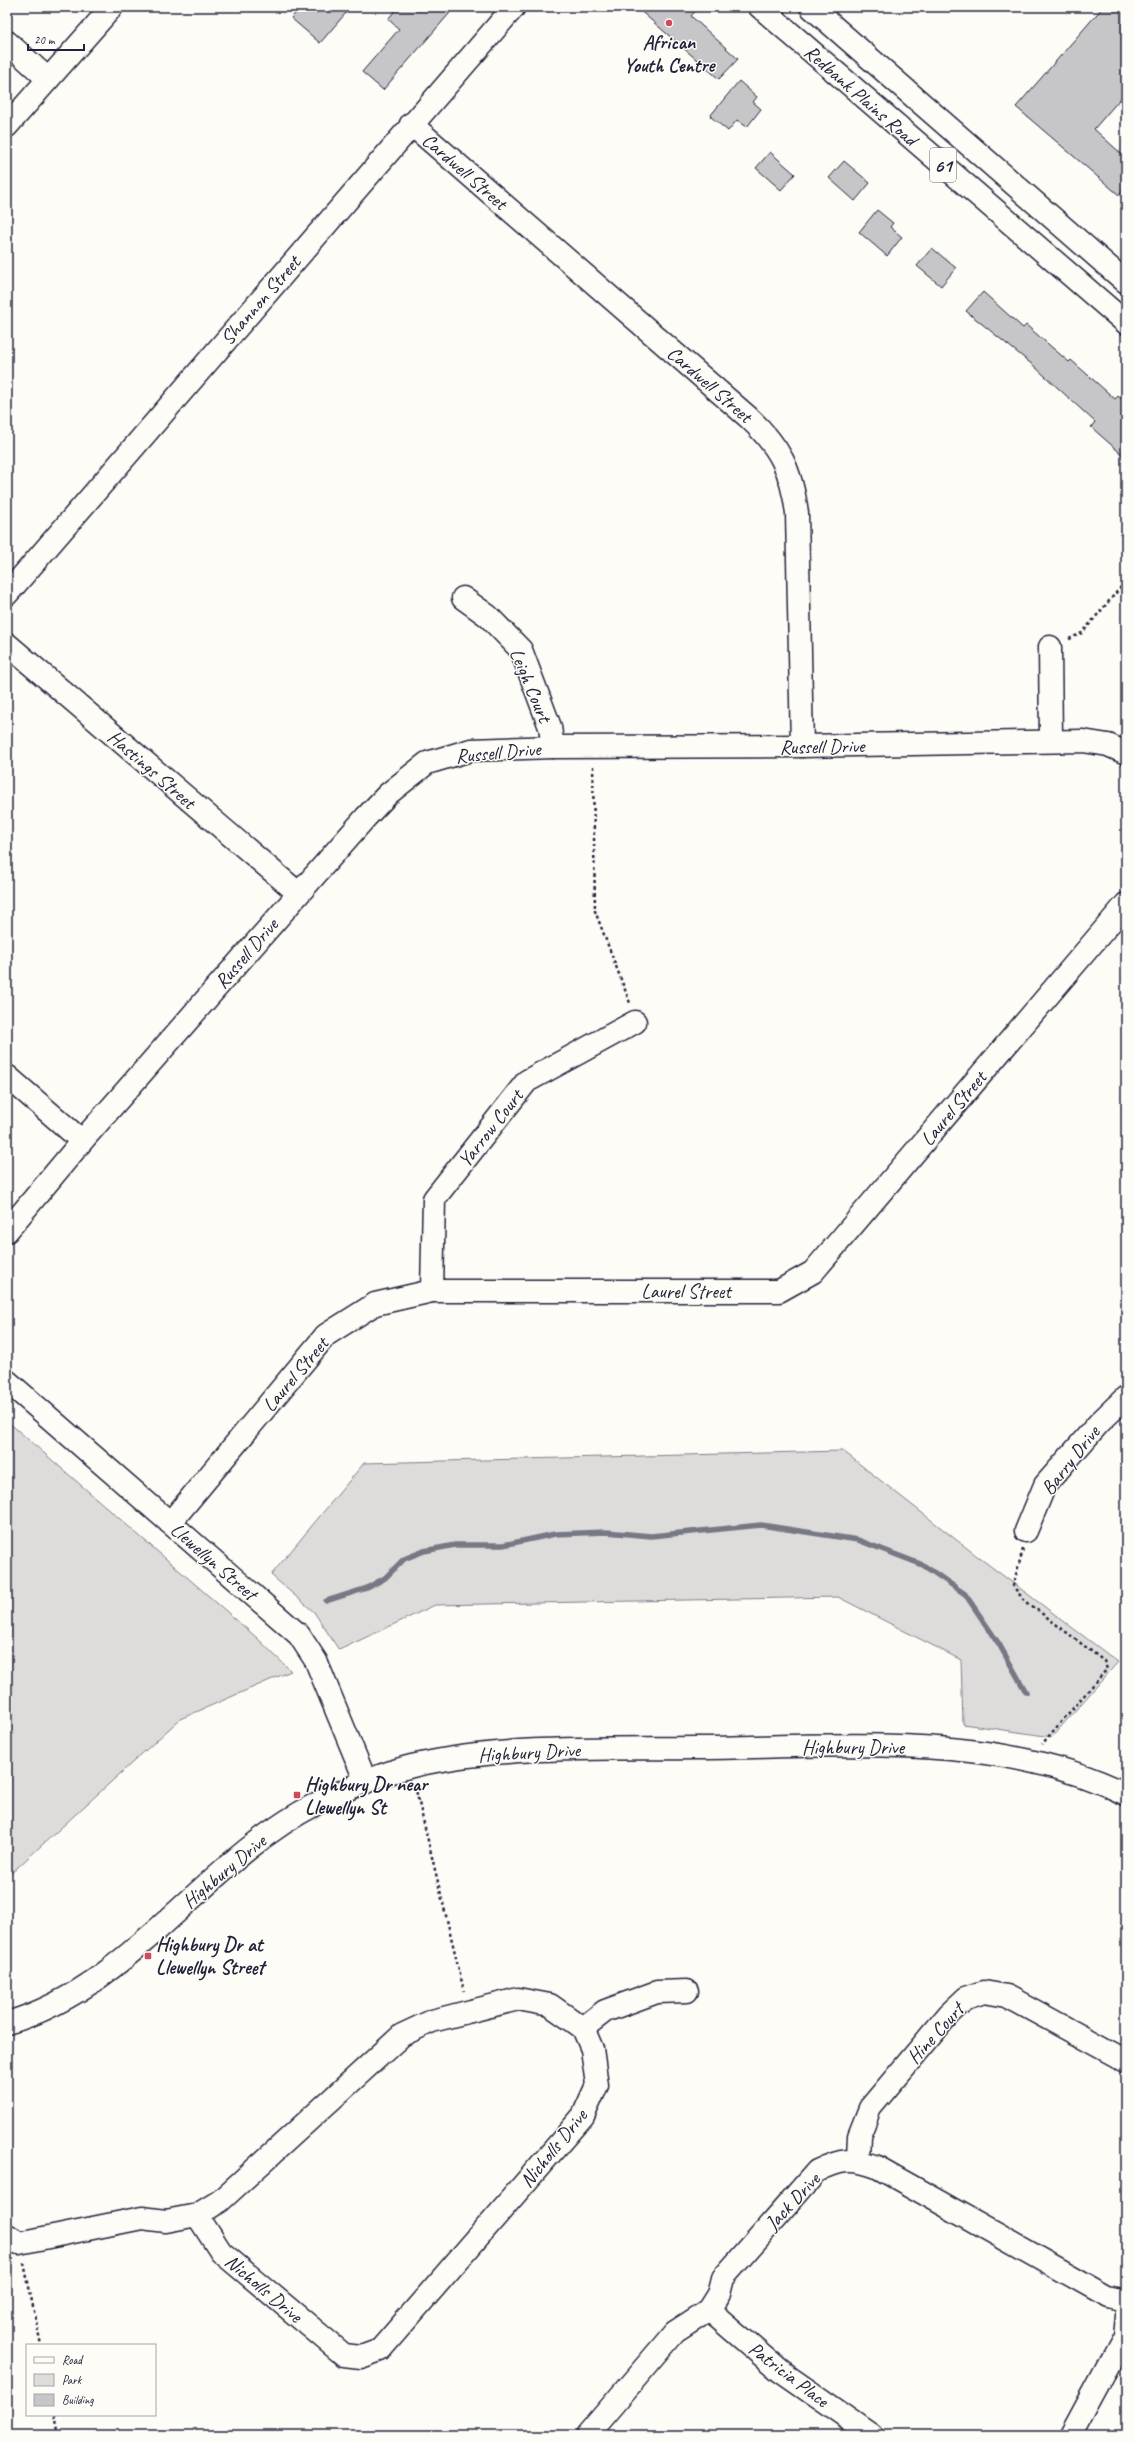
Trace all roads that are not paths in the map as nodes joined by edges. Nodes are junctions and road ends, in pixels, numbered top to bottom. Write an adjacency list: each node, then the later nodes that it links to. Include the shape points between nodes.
1 (112, 7): 6 (street)
2 (514, 7): 7 (street, Shannon Street)
3 (760, 7): 10 (street, Redbank Plains Road / 61)
4 (811, 7): 9 (street, Redbank Plains Road / 61)
5 (7, 42): 6 (street)
6 (48, 79): 8 (street)
7 (411, 124): 11 (street, Shannon Street); 17 (street, Cardwell Street, via 748,417 778,449 794,488 798,513)
8 (7, 126)
9 (1126, 282)
10 (1126, 323)
11 (7, 594)
12 (463, 598): 16 (street, Leigh Court, via 488,616 521,650 550,727)
13 (7, 644): 19 (street, Hastings Street)
14 (1050, 647): 15 (street)
15 (1051, 741): 17 (street, Russell Drive); 18 (street, Russell Drive, via 1083,741 1108,745)
16 (553, 746): 17 (street, Russell Drive); 19 (street, Russell Drive, via 471,750 427,763 388,794)
17 (802, 746)
18 (1126, 753)
19 (298, 893): 23 (street, Russell Drive)
20 (1126, 904): 25 (street, Laurel Street, via 813,1272 779,1291)
21 (635, 1022): 25 (street, Yarrow Court, via 527,1081 434,1199)
22 (7, 1076): 23 (street)
23 (82, 1141): 24 (street, Russell Drive)
24 (7, 1231)
25 (432, 1291): 28 (street, Laurel Street, via 375,1304 326,1335)
26 (7, 1381): 28 (street, Llewellyn Street)
27 (1126, 1397): 29 (street, Barry Drive, via 1099,1422 1045,1485)
28 (170, 1523): 30 (street, Llewellyn Street, via 299,1635 316,1661)
29 (1026, 1531)
30 (366, 1782): 31 (street, Highbury Drive, via 410,1766 462,1756 579,1749 891,1746 996,1753 1073,1774); 33 (street, Highbury Drive, via 316,1804 271,1832 198,1890 124,1960 78,1992 26,2017)
31 (1126, 1794)
32 (687, 1991): 34 (street, via 657,1992 605,2011)
33 (7, 2022)
34 (583, 2028): 37 (street, via 550,2006 518,1999 432,2021 402,2035 220,2201); 37 (street, Nicholls Drive, via 592,2049 597,2085 583,2116 380,2350 361,2357 344,2355 221,2252)
35 (1126, 2061): 36 (street, Hine Court, via 1007,1996 984,1992 966,1998 949,2014 870,2108 859,2136)
36 (858, 2160): 39 (street, Jack Drive, via 877,2167 1108,2296); 40 (street, Jack Drive, via 834,2162 817,2171 723,2278 719,2294)
37 (198, 2215): 38 (street, via 166,2221 142,2218)
38 (13, 2239)
39 (1126, 2301)
40 (709, 2310): 42 (street, Jack Drive, via 675,2332); 43 (street, Patricia Place, via 780,2371)
41 (1126, 2316): 44 (street, via 1124,2337)
42 (587, 2435)
43 (872, 2435)
44 (1071, 2435)

